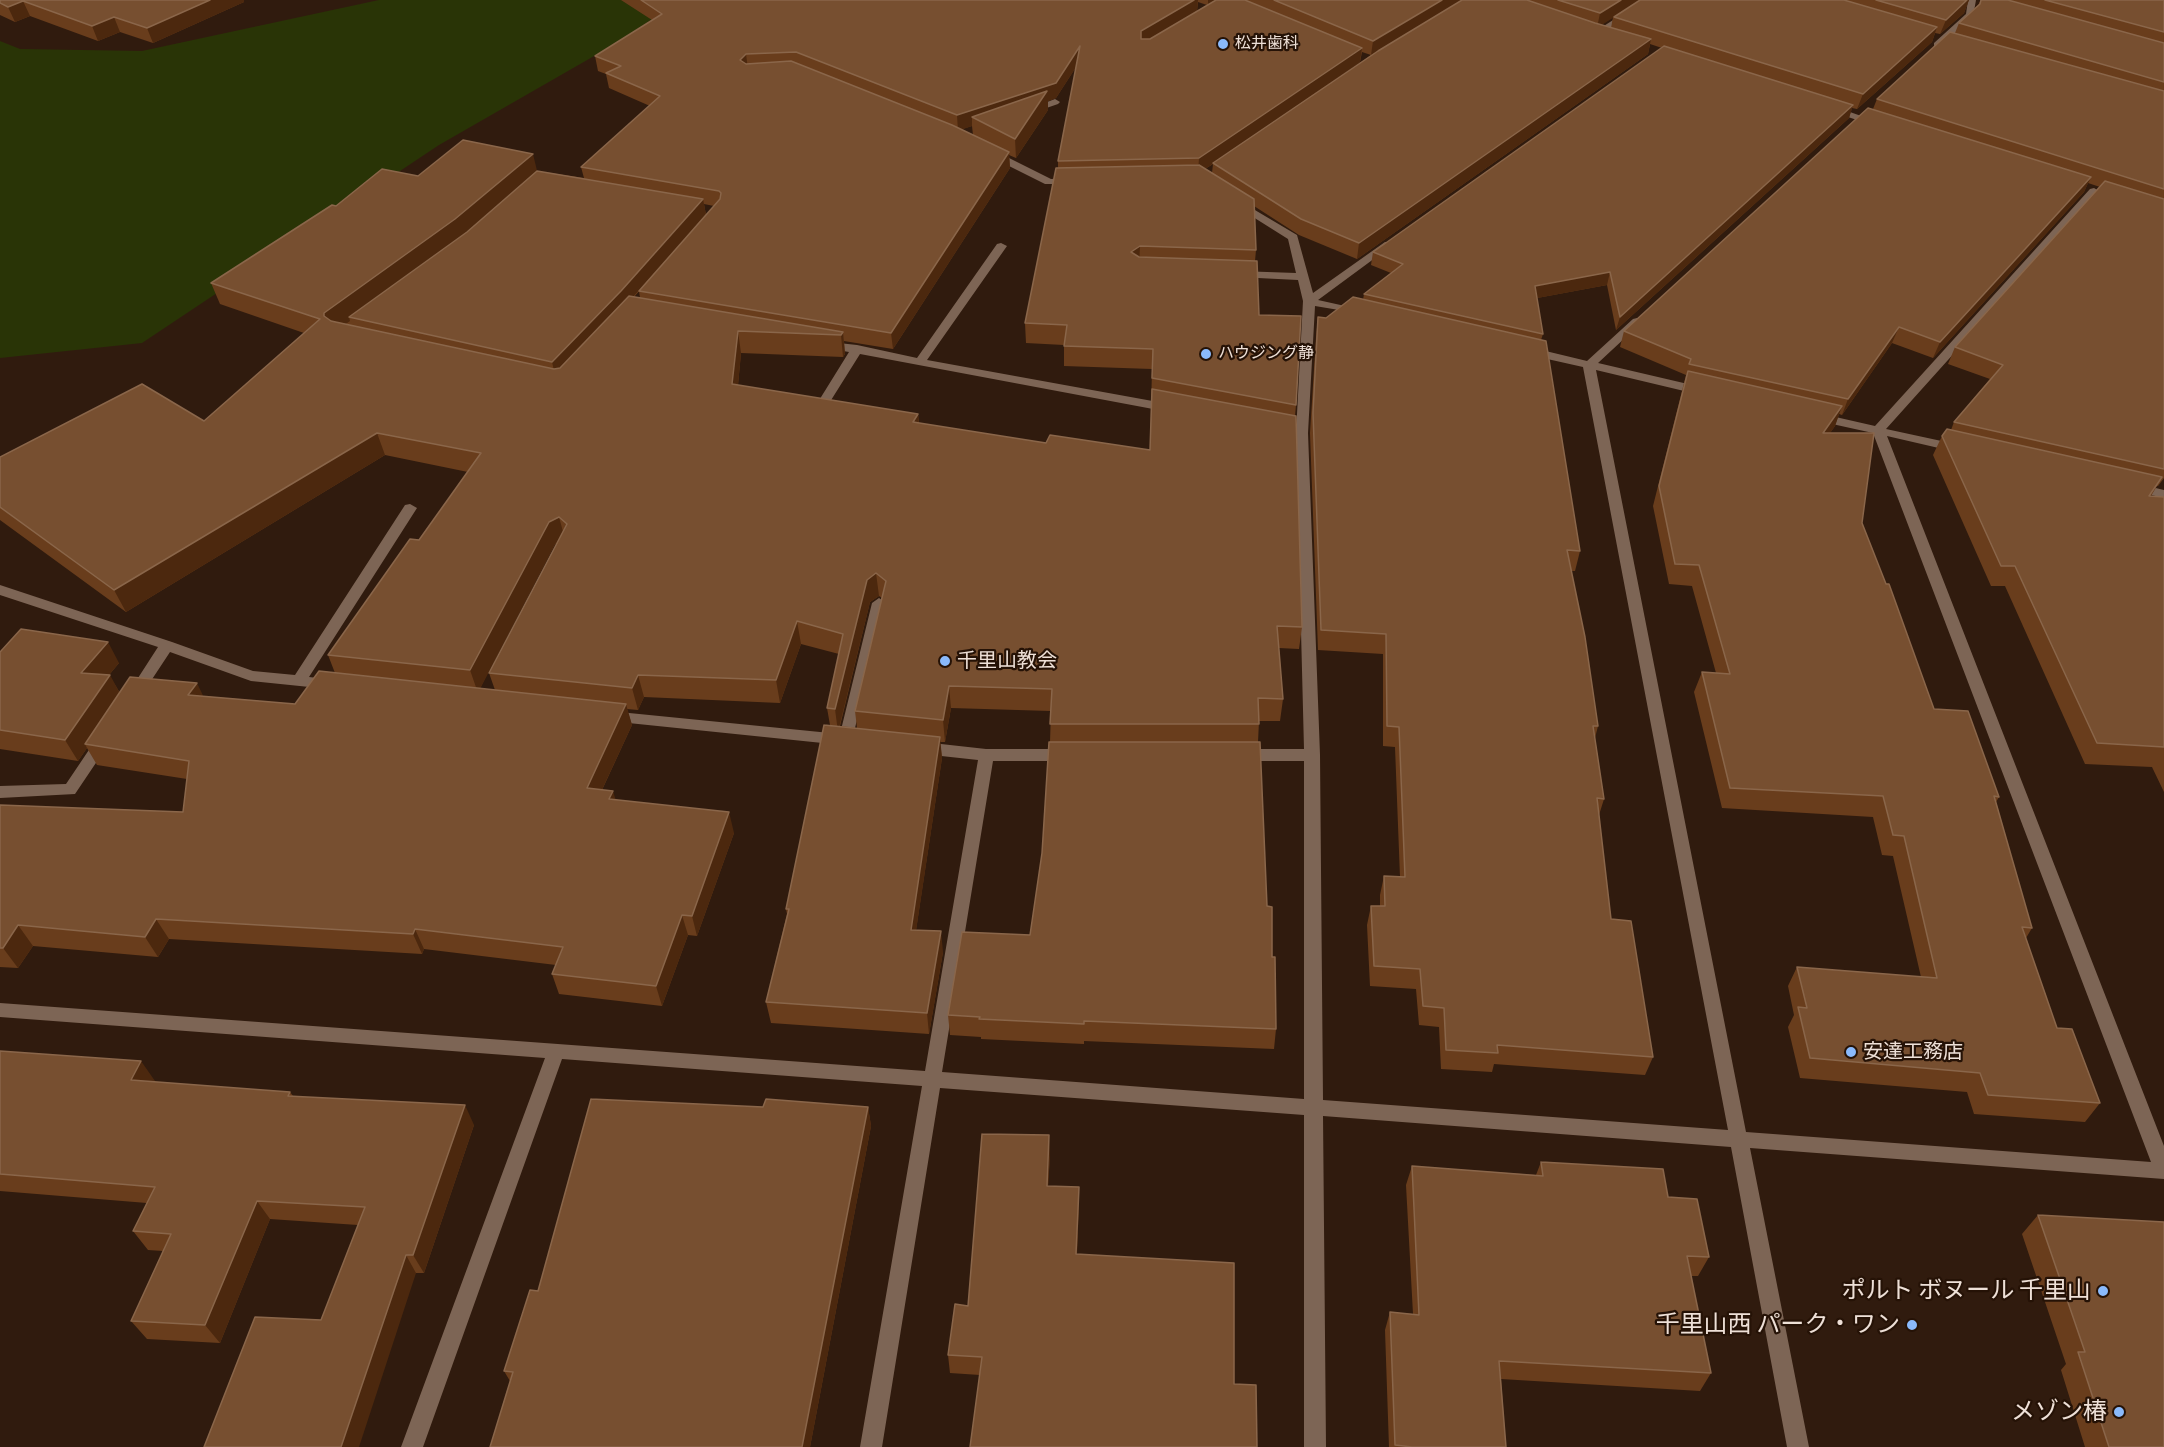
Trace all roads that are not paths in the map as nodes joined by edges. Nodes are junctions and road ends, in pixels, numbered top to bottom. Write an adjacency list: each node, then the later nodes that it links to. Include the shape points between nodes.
1 (1651, 0): 3 (street)
2 (1975, 2): 4 (street, via 1970,15)
3 (1596, 34)
4 (1926, 56)
5 (1055, 102): 7 (street)
6 (1815, 104): 8 (street)
7 (1023, 113)
8 (1882, 124)
9 (978, 146): 10 (street, via 1049,182)
10 (1084, 181)
11 (2094, 191): 29 (street)
12 (1228, 196): 16 (street, via 1293,237)
13 (1397, 239): 17 (street)
14 (1001, 246): 23 (street)
15 (1221, 274): 16 (street)
16 (1302, 277): 17 (street)
17 (1310, 301): 19 (street); 44 (street, via 1296,432)
18 (1650, 309): 24 (street)
19 (1368, 314)
20 (812, 342): 21 (street)
21 (857, 349): 23 (street); 26 (street)
22 (1519, 349): 24 (street)
23 (921, 360): 27 (street)
24 (1589, 365): 25 (street); 50 (street)
25 (1716, 394)
26 (824, 402)
27 (1186, 411)
28 (1808, 415): 29 (street)
29 (1878, 430): 30 (street); 51 (street)
30 (1969, 451)
31 (2118, 484): 32 (street)
32 (2164, 494)
33 (410, 508): 37 (street)
34 (0, 590): 36 (street)
35 (879, 603): 39 (street, via 852,741)
36 (167, 645): 37 (street, via 251,676); 45 (street, via 70,790)
37 (300, 680): 38 (street)
38 (346, 686)
39 (588, 713)
40 (904, 746): 41 (street)
41 (986, 755): 42 (street); 48 (street)
42 (1079, 755)
43 (1219, 755): 44 (street)
44 (1312, 755): 49 (street)
45 (0, 792)
46 (0, 1010): 47 (street)
47 (556, 1052): 48 (street); 52 (street)
48 (933, 1078): 49 (street); 53 (street)
49 (1314, 1108): 50 (street); 54 (street)
50 (1738, 1138): 51 (street); 55 (street)
51 (2164, 1171)
52 (412, 1447)
53 (871, 1447)
54 (1315, 1447)
55 (1798, 1447)

